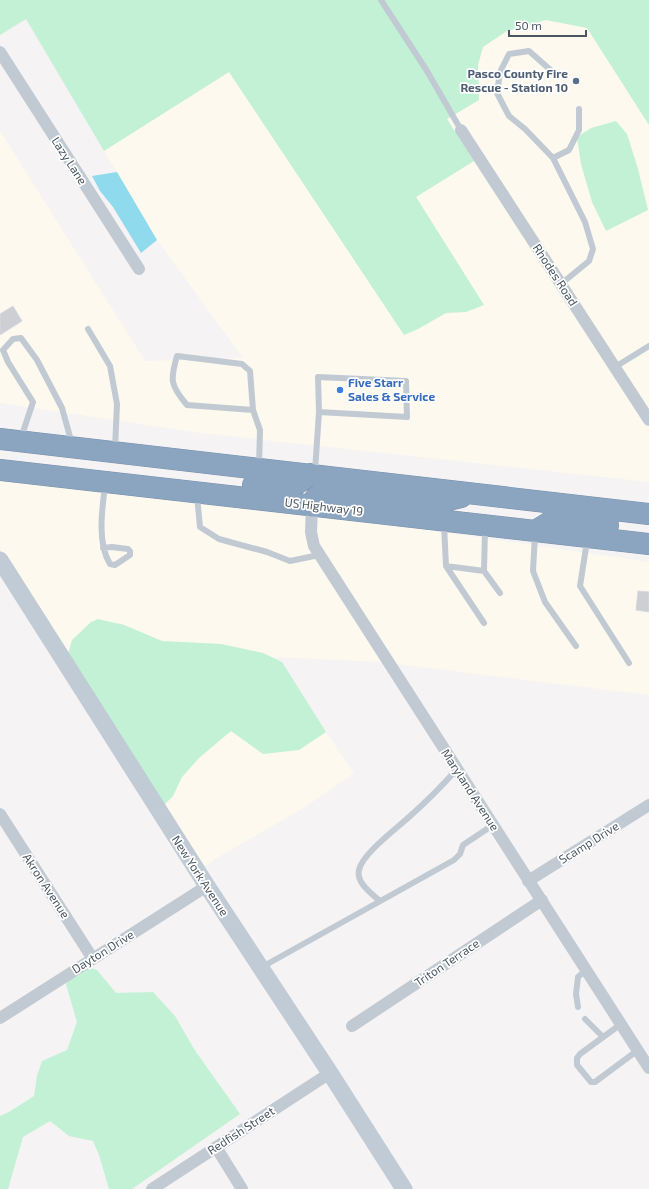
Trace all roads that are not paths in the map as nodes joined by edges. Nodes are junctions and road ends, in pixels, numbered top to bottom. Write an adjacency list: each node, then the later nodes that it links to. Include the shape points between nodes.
1 (381, 0): 5 (lane)
2 (0, 52): 7 (street, Lazy Lane)
3 (554, 73): 6 (lane, via 529,51 509,54 500,72 497,93 509,116 526,129)
4 (579, 110): 6 (lane, via 579,130 569,150)
5 (461, 130): 8 (street, Rhodes Road)
6 (553, 158): 8 (lane, via 585,222 593,249 589,261)
7 (139, 269)
8 (561, 284): 11 (street, Rhodes Road)
9 (88, 329): 17 (lane, via 110,366 117,404)
10 (649, 346): 11 (lane)
11 (615, 367): 14 (street, Rhodes Road)
12 (253, 410): 12 (lane, via 187,405 175,392 172,374 176,356 242,364 250,371); 18 (lane, via 260,430)
13 (320, 412): 13 (lane, via 407,418 406,381 318,377); 20 (lane)
14 (649, 420)
15 (10, 440): 16 (highway); 16 (lane, via 27,422 33,402 3,350 13,339 21,338 37,360 62,408)
16 (73, 448): 17 (highway)
17 (115, 452): 18 (highway)
18 (259, 469): 20 (highway)
19 (2, 471): 21 (highway, US Highway 19)
20 (312, 475): 22 (highway, via 288,488 189,478); 24 (highway)
21 (105, 482): 22 (highway, US Highway 19); 33 (lane)
22 (161, 489): 23 (highway, US Highway 19)
23 (197, 493): 25 (highway, US Highway 19); 34 (lane, via 200,527 219,538 290,561)
24 (478, 494): 25 (highway, via 432,504 328,492 316,497); 26 (highway)
25 (312, 506): 27 (highway, US Highway 19); 34 (street, Maryland Avenue, via 311,532)
26 (649, 514)
27 (444, 521): 28 (highway, US Highway 19); 36 (lane)
28 (485, 526): 30 (highway, US Highway 19); 37 (lane)
29 (649, 530): 30 (highway, via 556,518)
30 (535, 531): 31 (highway, US Highway 19); 40 (lane, via 533,572 545,602)
31 (587, 537): 32 (highway, US Highway 19); 41 (lane, via 580,586)
32 (649, 544)
33 (103, 548)
34 (319, 555): 42 (street, Maryland Avenue)
35 (0, 560): 47 (street, New York Avenue)
36 (446, 566): 37 (lane); 39 (lane)
37 (484, 571): 38 (lane)
38 (500, 593)
39 (484, 623)
40 (576, 646)
41 (629, 663)
42 (457, 769): 45 (street, Maryland Avenue); 49 (lane, via 364,859 359,876)
43 (649, 805): 46 (street, Scamp Drive)
44 (0, 814): 50 (street, Akron Avenue)
45 (493, 825): 46 (street, Maryland Avenue); 49 (lane, via 463,845 460,854 454,860)
46 (528, 881): 48 (street, Maryland Avenue)
47 (207, 886): 50 (street, Dayton Drive); 51 (street, New York Avenue)
48 (542, 900): 52 (street, Maryland Avenue); 57 (street, Triton Terrace)
49 (380, 902): 51 (lane)
50 (93, 958): 54 (street, Dayton Drive)
51 (260, 968): 61 (street, New York Avenue)
52 (586, 970): 53 (lane, via 578,977); 56 (street, Maryland Avenue)
53 (578, 1007)
54 (0, 1018)
55 (585, 1019): 58 (lane)
56 (621, 1024): 58 (lane); 59 (street, Maryland Avenue)
57 (352, 1026)
58 (603, 1037): 59 (lane, via 577,1058 578,1064 591,1082 600,1079)
59 (638, 1050): 60 (street, Maryland Avenue)
60 (649, 1068)
61 (330, 1073): 62 (street, Redfish Street); 65 (street, New York Avenue)
62 (216, 1147): 63 (street, Redfish Street); 64 (street)
63 (152, 1189)
64 (242, 1189)
65 (404, 1189)

